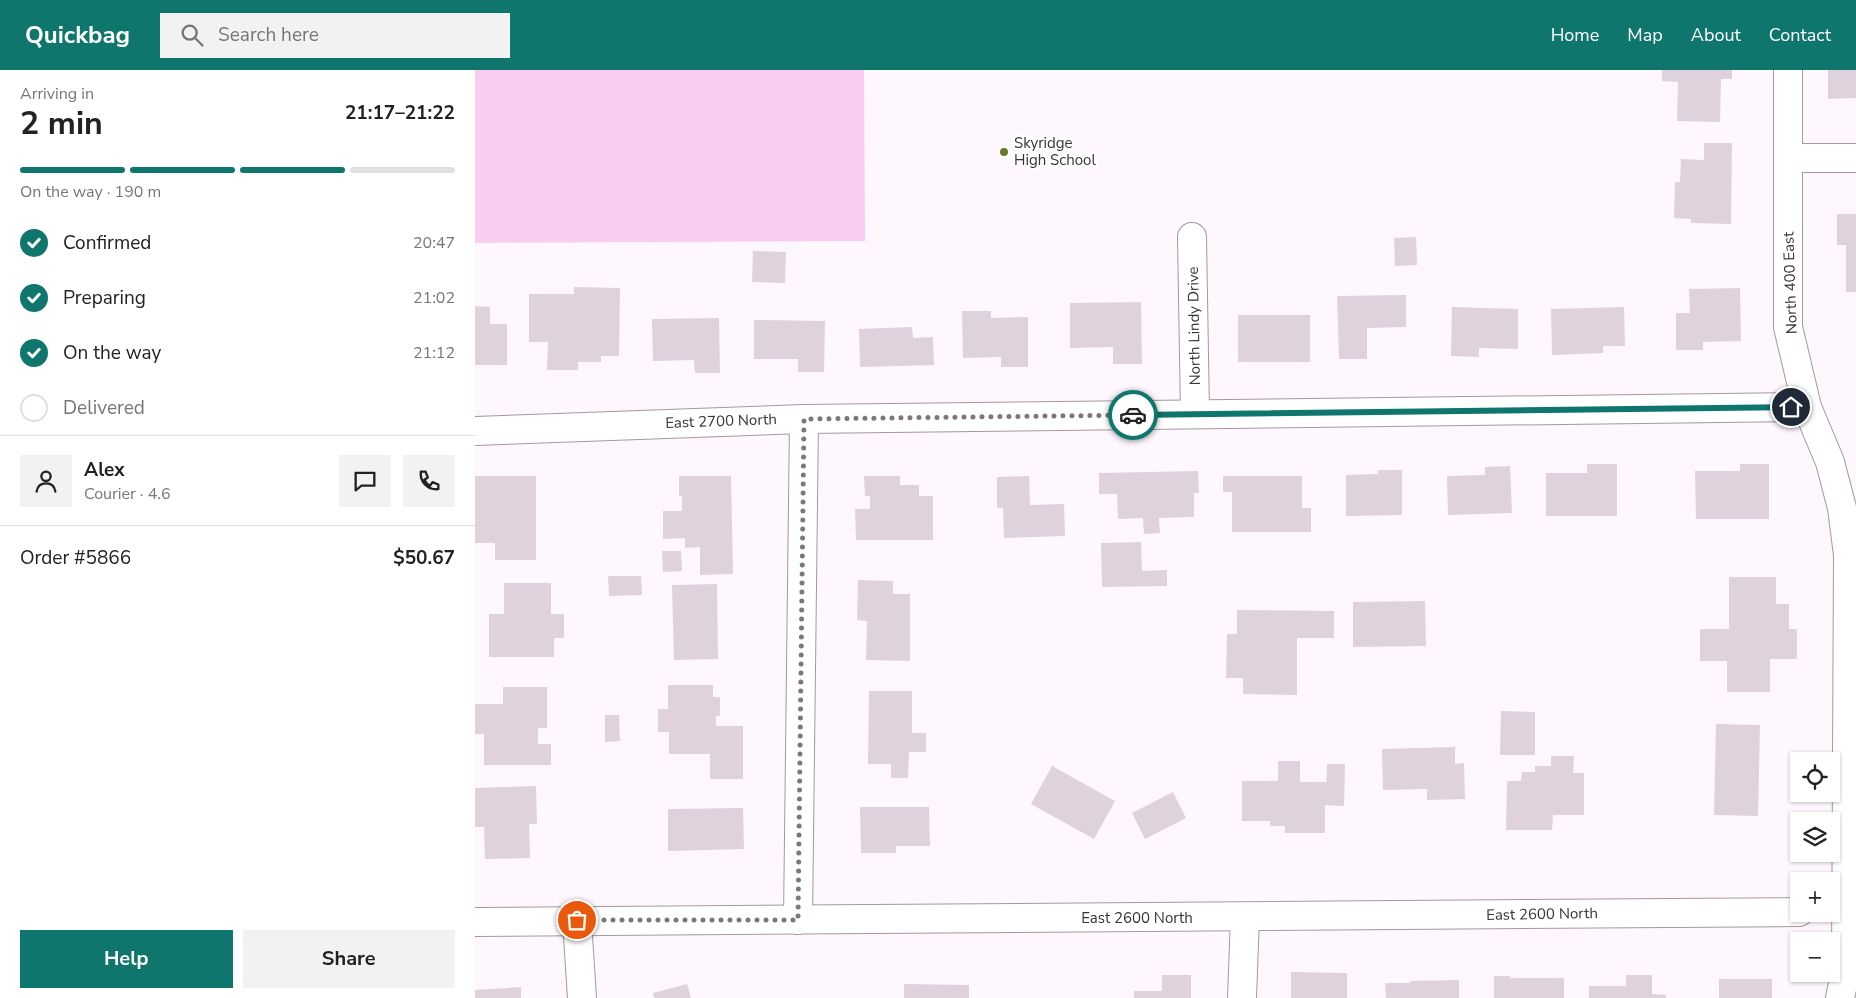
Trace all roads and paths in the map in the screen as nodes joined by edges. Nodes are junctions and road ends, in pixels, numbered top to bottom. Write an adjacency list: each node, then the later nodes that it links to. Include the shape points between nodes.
1 (1788, 70): 2 (street, North 400 East)
2 (1788, 158): 3 (street); 5 (street, North 400 East, via 1788,327)
3 (1856, 158)
4 (1192, 237): 6 (street, North Lindy Drive)
5 (1807, 407): 6 (street, East 2700 North); 9 (street, North 400 East, via 1830,462 1842,508 1848,555)
6 (1195, 414): 7 (street, East 2700 North)
7 (804, 419): 8 (street, East 2700 North); 13 (street)
8 (475, 431)
9 (1845, 911): 17 (street, North 400 East, via 1846,970)
10 (1790, 912): 11 (street, East 2600 North)
11 (1245, 917): 13 (street, East 2600 North); 16 (street)
12 (577, 920): 13 (street, East 2600 North); 14 (street, East 2600 North); 15 (street)
13 (798, 920)
14 (475, 922)
15 (582, 998)
16 (1242, 998)
17 (1840, 998)

